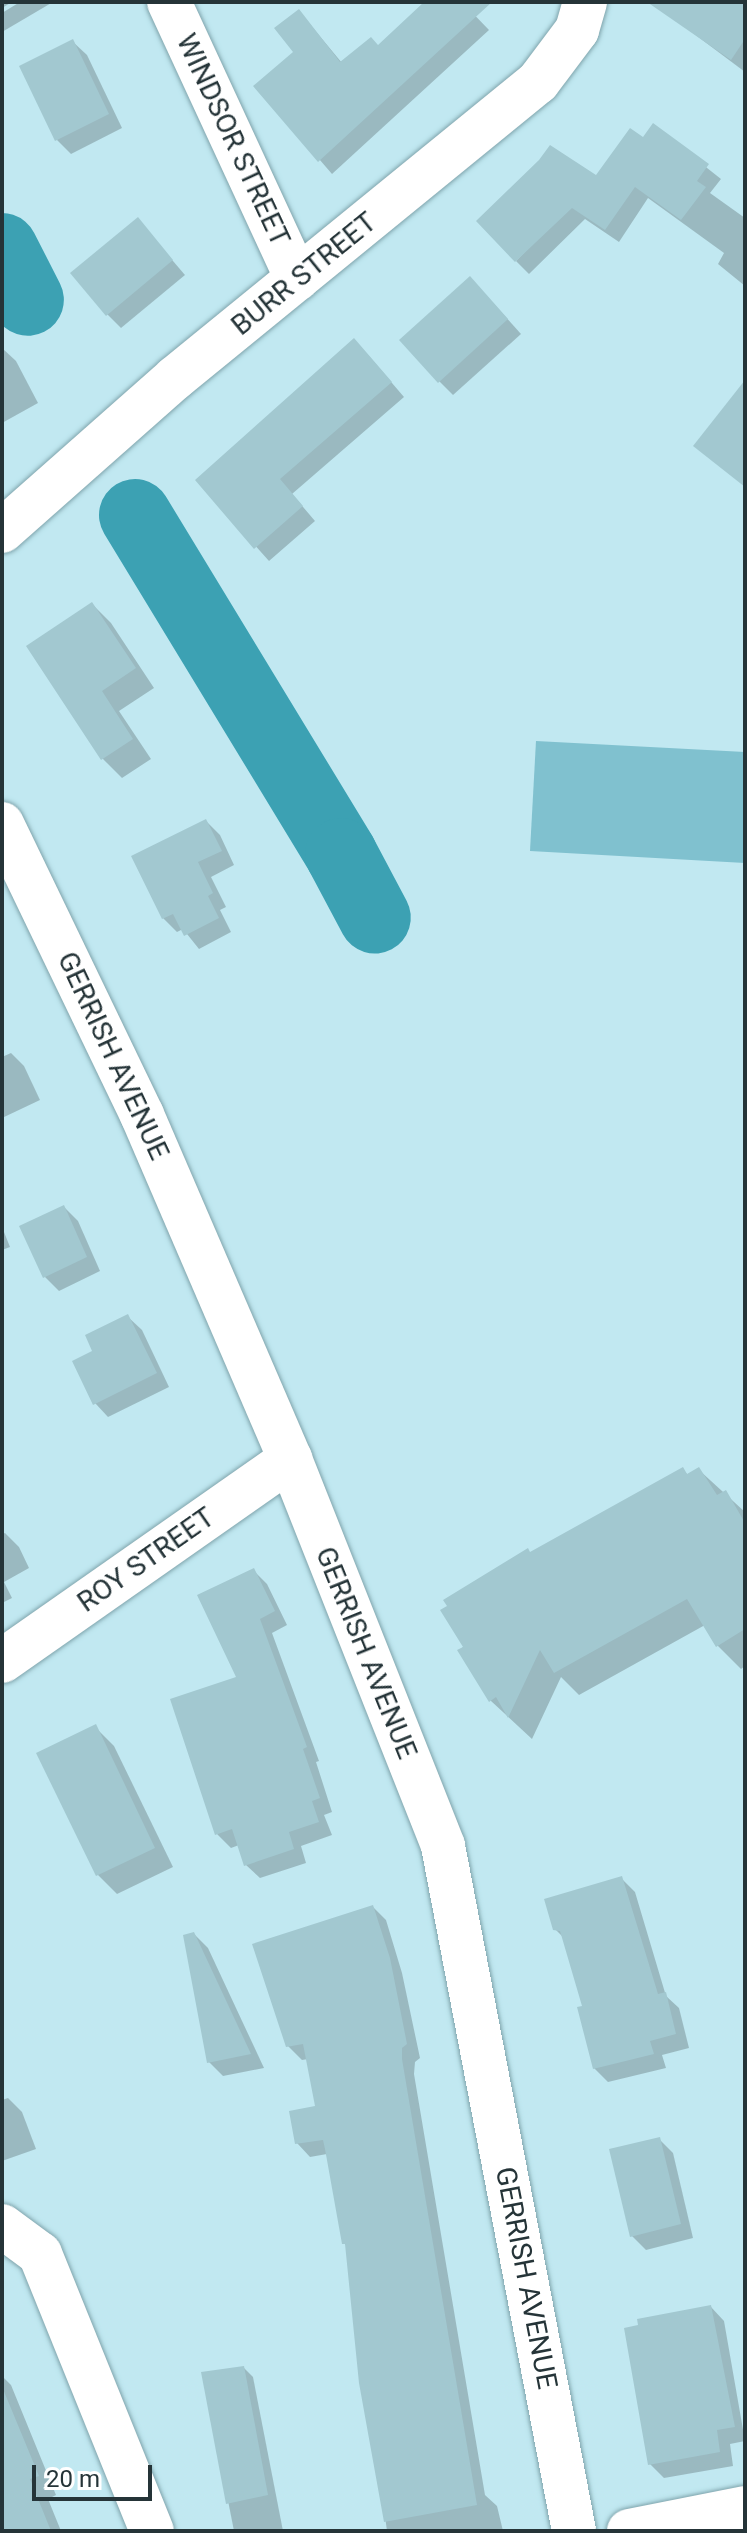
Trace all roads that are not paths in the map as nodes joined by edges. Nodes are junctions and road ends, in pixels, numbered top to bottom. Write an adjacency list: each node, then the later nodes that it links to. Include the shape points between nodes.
1 (169, 2): 3 (street, WINDSOR STREET)
2 (585, 2): 3 (street, BURR STREET, via 577,30 538,82)
3 (297, 279): 4 (street, BURR STREET)
4 (2, 531)
5 (2, 824): 6 (street, GERRISH AVENUE, via 142,1115)
6 (290, 1459): 7 (street, ROY STREET); 11 (street, GERRISH AVENUE, via 443,1846)
7 (2, 1661)
8 (2, 2226): 10 (street, via 40,2254)
9 (745, 2508): 12 (street)
10 (152, 2531)
11 (574, 2531)
12 (629, 2531)

